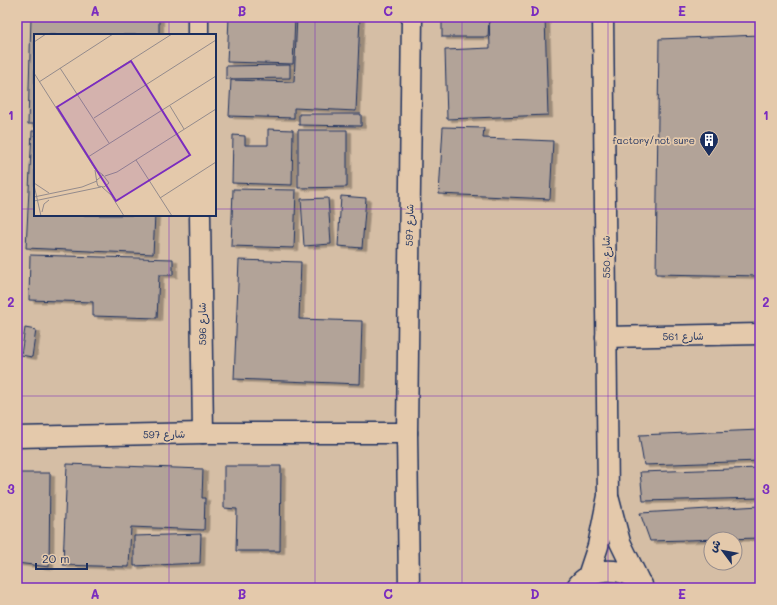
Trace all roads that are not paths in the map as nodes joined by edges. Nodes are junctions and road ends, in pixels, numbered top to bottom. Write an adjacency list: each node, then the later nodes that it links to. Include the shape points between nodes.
1 (198, 17): 4 (street)
2 (412, 17): 9 (street, شارع 597)
3 (603, 17): 7 (street, شارع 550)
4 (198, 34)
5 (200, 216): 8 (street, شارع 596)
6 (760, 334): 7 (street, شارع 561)
7 (606, 337): 11 (street, شارع 550)
8 (203, 433): 9 (street, شارع 597); 10 (street, شارع 597)
9 (407, 433): 14 (street, شارع 597)
10 (17, 437)
11 (608, 496): 12 (street, شارع 550, via 598,546); 13 (street, شارع 550, via 620,542)
12 (578, 584): 13 (street, via 600,571 614,570 628,574)
13 (644, 585)
14 (409, 588)

